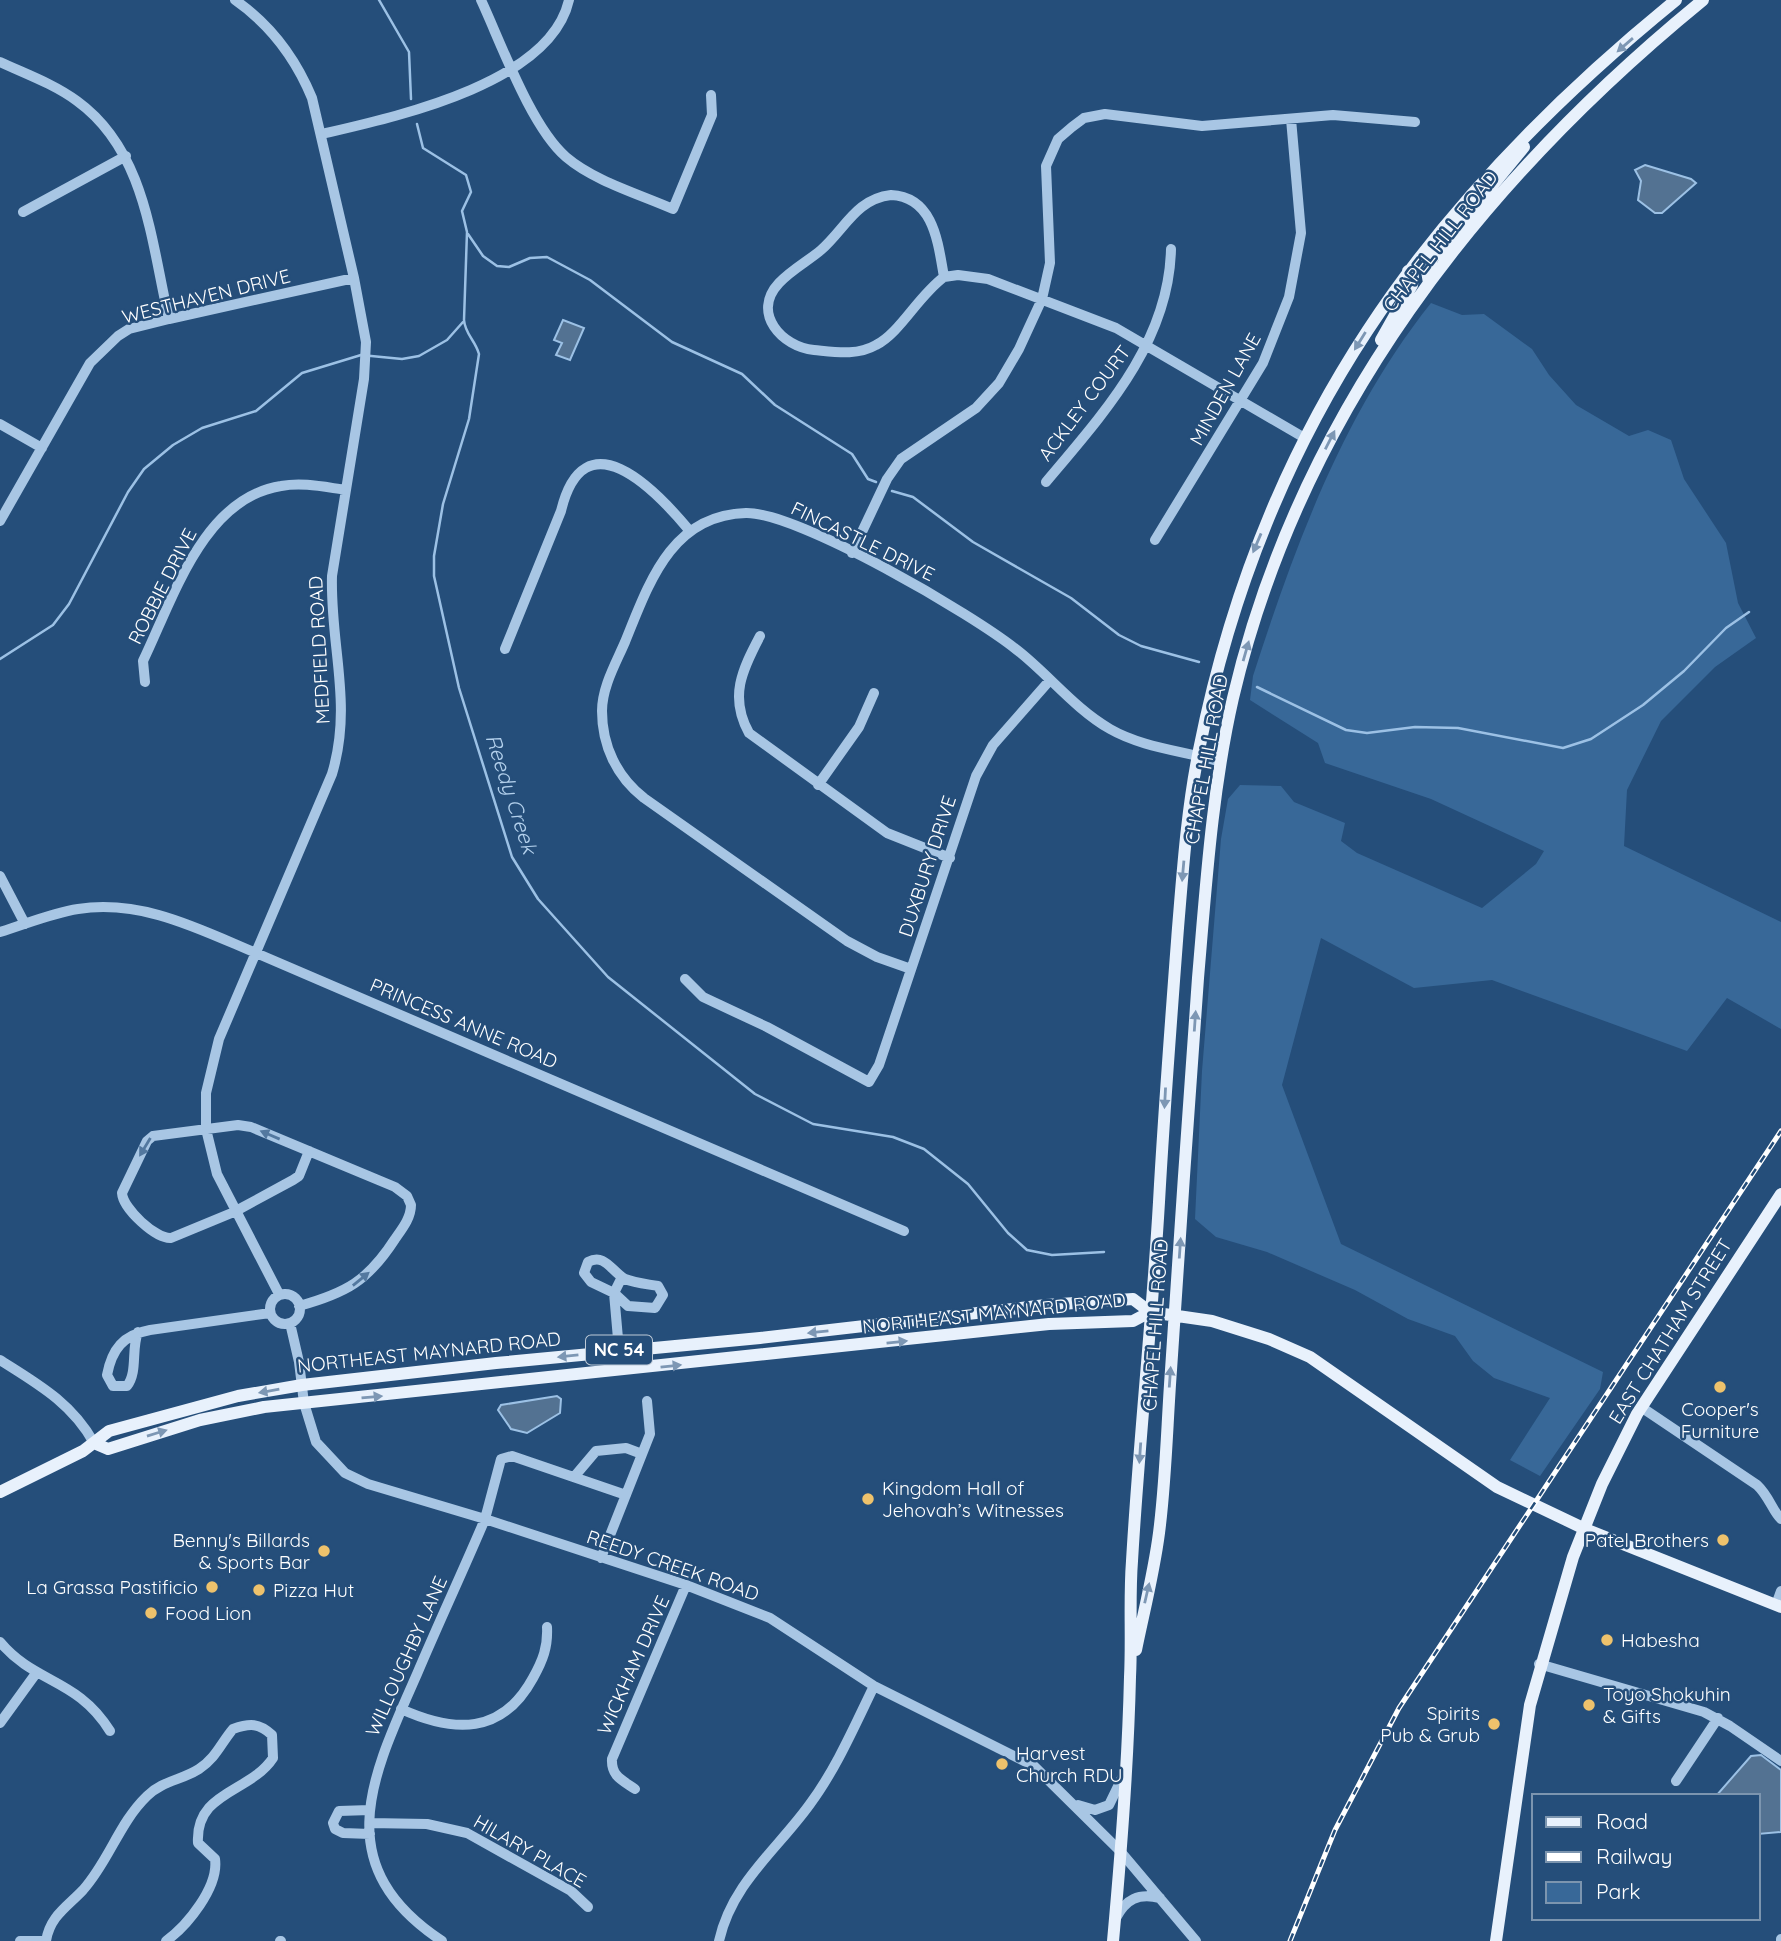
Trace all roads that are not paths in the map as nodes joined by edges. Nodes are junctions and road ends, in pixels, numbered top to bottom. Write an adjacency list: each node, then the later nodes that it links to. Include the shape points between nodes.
1 (235, 0): 12 (street, MEDFIELD ROAD, via 256,15 287,50 312,98)
2 (481, 0): 7 (street)
3 (569, 0): 7 (street, via 552,39)
4 (1676, 0): 9 (main road, CHAPEL HILL ROAD, one-way to 9)
5 (1703, 0): 19 (main road, CHAPEL HILL ROAD, via 1609,81 1517,175)
6 (0, 62): 13 (street, via 75,99 108,128)
7 (513, 68): 8 (street, via 541,126 565,156 673,209 712,115); 12 (street, via 420,110)
8 (711, 95)
9 (1550, 113): 16 (main road, CHAPEL HILL ROAD, via 1477,186); 19 (main road, via 1432,259)
10 (1291, 119): 11 (street, via 1345,115); 20 (street, via 1202,127 1105,114 1084,118 1058,139 1046,166 1050,262); 24 (street, MINDEN LANE, via 1301,213 1297,265 1276,332)
11 (1415, 122)
12 (322, 134): 18 (street, MEDFIELD ROAD)
13 (125, 156): 14 (street); 21 (street, via 138,186)
14 (23, 212)
15 (1171, 249): 22 (street, ACKLEY COURT, via 1165,297)
16 (1408, 271): 23 (main road, via 1412,285 1388,323); 26 (main road, CHAPEL HILL ROAD, one-way to 26, via 1359,342)
17 (944, 277): 17 (street, via 933,225 925,211 906,197 882,196 860,206 823,249 780,281 769,314 775,330 793,346 854,353 884,341 917,300); 20 (street, via 980,277)
18 (354, 278): 21 (street, WESTHAVEN DRIVE); 29 (street, MEDFIELD ROAD, via 366,360)
19 (1429, 283): 23 (main road, CHAPEL HILL ROAD)
20 (1042, 299): 22 (street); 33 (street, via 1007,371 988,397 911,451 893,470)
21 (169, 319): 27 (street, WESTHAVEN DRIVE, via 129,329 105,345)
22 (1148, 345): 24 (street); 28 (street, ACKLEY COURT, via 1128,379)
23 (1369, 370): 40 (main road, CHAPEL HILL ROAD, one-way to 23, via 1239,674 1272,572 1307,486)
24 (1242, 400): 26 (street); 32 (street, MINDEN LANE)
25 (0, 424): 27 (street)
26 (1303, 438): 39 (main road, CHAPEL HILL ROAD, one-way to 39, via 1232,612)
27 (42, 448): 30 (street, WESTHAVEN DRIVE)
28 (1046, 482)
29 (345, 490): 37 (street, ROBBIE DRIVE, via 283,485 227,511 203,540 143,661); 46 (street, MEDFIELD ROAD, via 332,590 343,696 338,748 332,774)
30 (0, 521)
31 (689, 530): 33 (street, FINCASTLE DRIVE, via 724,516 765,515); 35 (street, via 626,469 607,464 581,472 566,492); 47 (street, FINCASTLE DRIVE, via 669,550 651,580 607,684 604,731 618,772 644,799 847,941)
32 (1155, 540)
33 (852, 553): 36 (street, FINCASTLE DRIVE, via 980,623)
34 (760, 636): 41 (street, via 738,685 744,723 760,743)
35 (505, 649)
36 (1050, 680): 39 (street, FINCASTLE DRIVE, via 1111,729); 42 (street, DUXBURY DRIVE, via 982,762)
37 (145, 682)
38 (874, 693): 41 (street, via 859,727)
39 (1198, 755): 40 (street, FINCASTLE DRIVE); 58 (main road, CHAPEL HILL ROAD, one-way to 58, via 1180,895)
40 (1221, 762): 60 (main road, CHAPEL HILL ROAD, one-way to 40, via 1204,891)
41 (818, 785): 42 (street, via 894,837)
42 (950, 858): 47 (street, DUXBURY DRIVE)
43 (0, 876): 44 (street)
44 (25, 925): 45 (street, PRINCESS ANNE ROAD); 46 (street, PRINCESS ANNE ROAD, via 81,908 132,908 154,912)
45 (0, 932)
46 (256, 953): 49 (street, MEDFIELD ROAD, via 211,1067); 53 (street, PRINCESS ANNE ROAD)
47 (911, 969): 48 (street, DUXBURY DRIVE, via 869,1082 703,998)
48 (685, 979)
49 (206, 1129): 50 (street, one-way to 49, via 251,1127); 52 (street, MEDFIELD ROAD, via 216,1174); 52 (street, one-way to 52, via 158,1133 147,1141 123,1199 166,1239)
50 (309, 1151): 52 (street, via 299,1176); 57 (street, one-way to 50, via 337,1295 369,1274 411,1211 402,1191)
51 (1781, 1194): 68 (main road, EAST CHATHAM STREET)
52 (234, 1212): 56 (street, MEDFIELD ROAD)
53 (904, 1231)
54 (622, 1277): 55 (street); 55 (street, via 598,1259 584,1268 591,1282); 55 (street, via 658,1286 662,1301 650,1310 628,1306)
55 (614, 1293): 63 (street)
56 (279, 1294): 57 (street, via 290,1294); 59 (street, via 270,1304)
57 (299, 1306): 61 (street)
58 (1150, 1312): 60 (main road, NORTHEAST MAYNARD ROAD / NC 54); 63 (main road, NORTHEAST MAYNARD ROAD / NC 54, one-way to 63, via 1133,1299 1071,1303); 67 (main road, NORTHEAST MAYNARD ROAD / NC 54, one-way to 58, via 1049,1324 1133,1321); 85 (main road, CHAPEL HILL ROAD, one-way to 85, via 1132,1563)
59 (270, 1313): 61 (street, via 276,1321); 62 (street)
60 (1175, 1316): 76 (main road, NORTHEAST MAYNARD ROAD, via 1212,1321 1310,1357 1497,1487); 85 (main road, CHAPEL HILL ROAD, one-way to 60, via 1159,1531)
61 (290, 1323): 65 (street)
62 (138, 1332): 62 (street, via 118,1343 107,1376 113,1386 127,1386 132,1379)
63 (619, 1350): 65 (main road, NORTHEAST MAYNARD ROAD / NC 54, one-way to 65)
64 (0, 1360): 69 (street, via 57,1397 81,1420)
65 (302, 1385): 67 (street); 69 (main road, NORTHEAST MAYNARD ROAD / NC 54, one-way to 69, via 192,1407 109,1431)
66 (647, 1401): 70 (street, via 650,1434)
67 (304, 1403): 69 (main road, NORTHEAST MAYNARD ROAD / NC 54, one-way to 67, via 108,1450 200,1420); 74 (street, REEDY CREEK ROAD, via 316,1442 345,1474)
68 (1641, 1407): 75 (street, via 1757,1485 1770,1497); 76 (main road, EAST CHATHAM STREET)
69 (94, 1443): 72 (main road, NORTHEAST MAYNARD ROAD / NC 54)
70 (642, 1454): 71 (street, via 626,1448 596,1451); 73 (street)
71 (574, 1477): 73 (street); 74 (street, WILLOUGHBY LANE, via 506,1456 498,1464)
72 (0, 1492)
73 (626, 1495): 77 (street)
74 (485, 1518): 77 (street, REEDY CREEK ROAD); 87 (street, WILLOUGHBY LANE)
75 (1781, 1519)
76 (1585, 1529): 80 (main road, NORTHEAST MAYNARD ROAD); 83 (main road, EAST CHATHAM STREET)
77 (601, 1558): 78 (street, REEDY CREEK ROAD)
78 (687, 1585): 86 (street, REEDY CREEK ROAD, via 770,1618); 94 (street, WICKHAM DRIVE, via 612,1759 611,1770)
79 (1781, 1591): 80 (street)
80 (1779, 1606)
81 (547, 1627): 87 (street, via 548,1645 537,1671 502,1715 458,1726 434,1723)
82 (0, 1642): 84 (street)
83 (1539, 1664): 88 (street); 109 (main road, EAST CHATHAM STREET)
84 (37, 1672): 89 (street); 90 (street, via 80,1695)
85 (1130, 1677): 92 (main road, CHAPEL HILL ROAD)
86 (874, 1686): 95 (street, REEDY CREEK ROAD, via 1023,1759); 106 (street, via 822,1788 735,1898)
87 (401, 1709): 96 (street, WILLOUGHBY LANE, via 376,1770)
88 (1718, 1718): 91 (street); 93 (street)
89 (0, 1723)
90 (110, 1731)
91 (1781, 1761)
92 (1125, 1768): 95 (street, via 1109,1805 1095,1810); 98 (main road, CHAPEL HILL ROAD)
93 (1676, 1781)
94 (635, 1789)
95 (1073, 1802): 98 (street, REEDY CREEK ROAD)
96 (370, 1810): 97 (street, WILLOUGHBY LANE); 97 (street, via 339,1811 333,1822 343,1833)
97 (370, 1828): 100 (street, HILARY PLACE, via 427,1824 467,1833 571,1891); 105 (street, WILLOUGHBY LANE, via 378,1871 390,1894 411,1920)
98 (1120, 1851): 99 (street, REEDY CREEK ROAD); 101 (main road, CHAPEL HILL ROAD)
99 (1160, 1898): 101 (street, via 1134,1897); 108 (street, REEDY CREEK ROAD)
100 (588, 1907)
101 (1115, 1919): 107 (main road, CHAPEL HILL ROAD)
102 (20, 1941): 103 (street)
103 (44, 1941): 104 (street, via 58,1912 93,1877 146,1796 205,1765 233,1729 255,1724 265,1728 272,1735 273,1758 259,1774 207,1808 198,1843 215,1859 213,1874 188,1924)
104 (166, 1941)
105 (442, 1941)
106 (719, 1941)
107 (1113, 1941)
108 (1196, 1941)
109 (1496, 1941)

